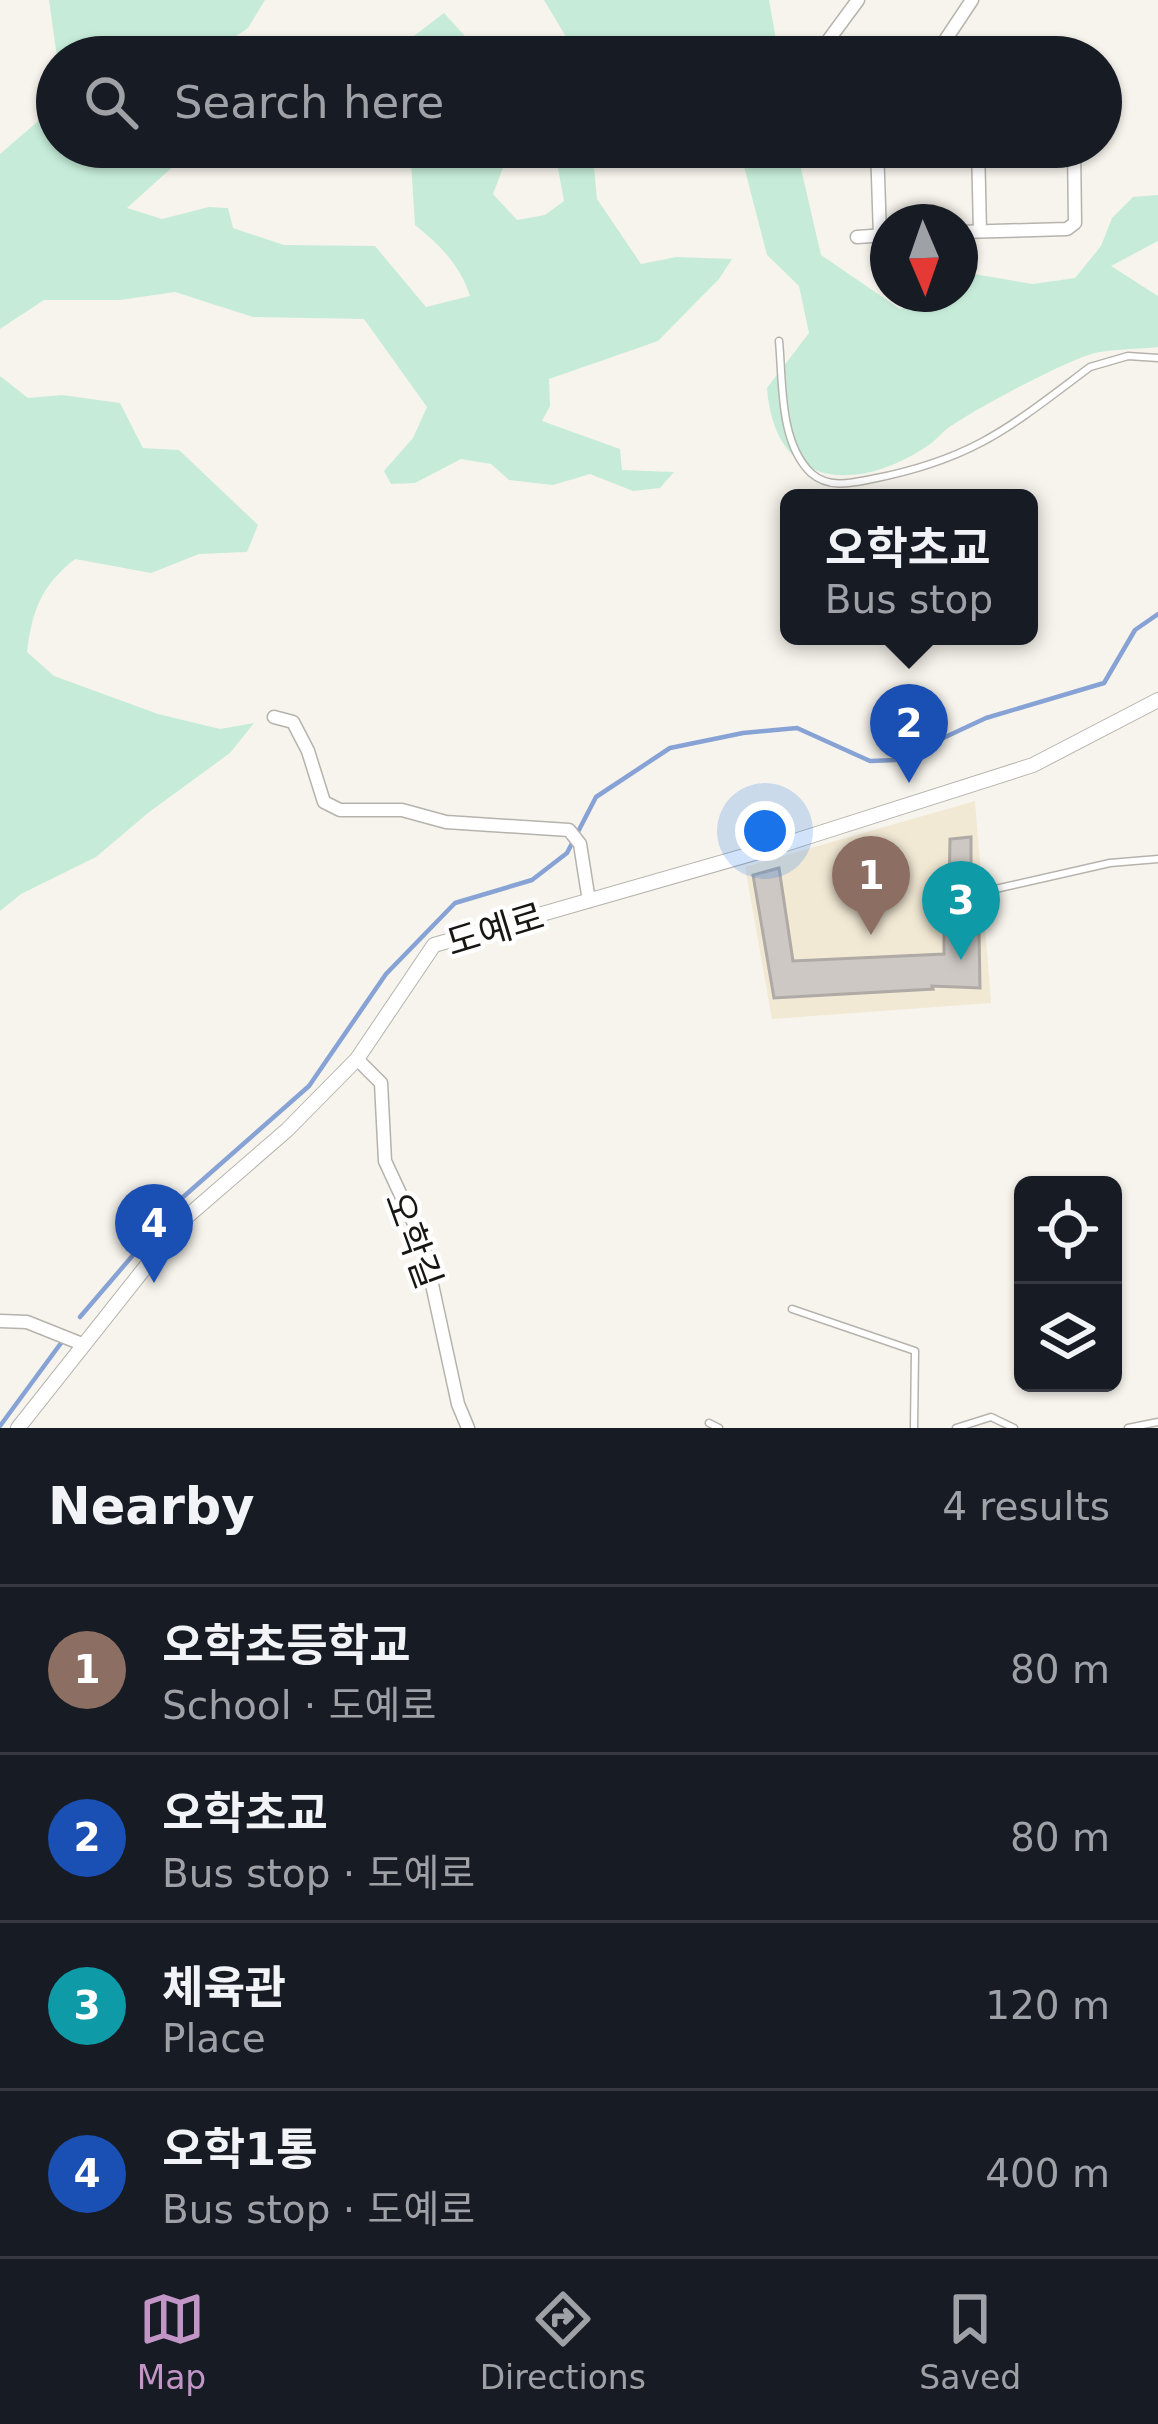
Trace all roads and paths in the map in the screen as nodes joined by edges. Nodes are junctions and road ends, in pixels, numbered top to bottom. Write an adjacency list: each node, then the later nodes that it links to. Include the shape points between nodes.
1 (858, 0): 3 (street)
2 (972, 0): 4 (street)
3 (831, 36)
4 (948, 36)
5 (879, 168): 8 (street)
6 (978, 168): 9 (street)
7 (1074, 168): 9 (street, via 1075,223 1067,229)
8 (881, 204)
9 (980, 231)
10 (857, 237): 11 (street)
11 (870, 237)
12 (779, 341): 13 (lane, via 793,442 812,474 843,485 975,449 1107,359)
13 (1158, 358)
14 (1158, 700): 18 (street, 도예로, via 1033,765)
15 (274, 717): 18 (street, via 293,722 324,802 340,810 569,830 580,844)
16 (1158, 859): 17 (lane)
17 (991, 890)
18 (589, 901): 19 (street, 도예로, via 434,945)
19 (357, 1059): 22 (street, 도예로, via 182,1221); 26 (street, 오학길, via 380,1083 385,1161 423,1244)
20 (792, 1310): 28 (lane, via 915,1351)
21 (0, 1321): 22 (street, via 27,1322)
22 (82, 1344): 25 (street, 도예로)
23 (1158, 1422): 31 (lane)
24 (709, 1424): 27 (lane)
25 (18, 1428)
26 (468, 1428)
27 (719, 1428)
28 (914, 1428)
29 (956, 1428): 30 (lane, via 991,1417)
30 (1013, 1428)
31 (1128, 1428)

